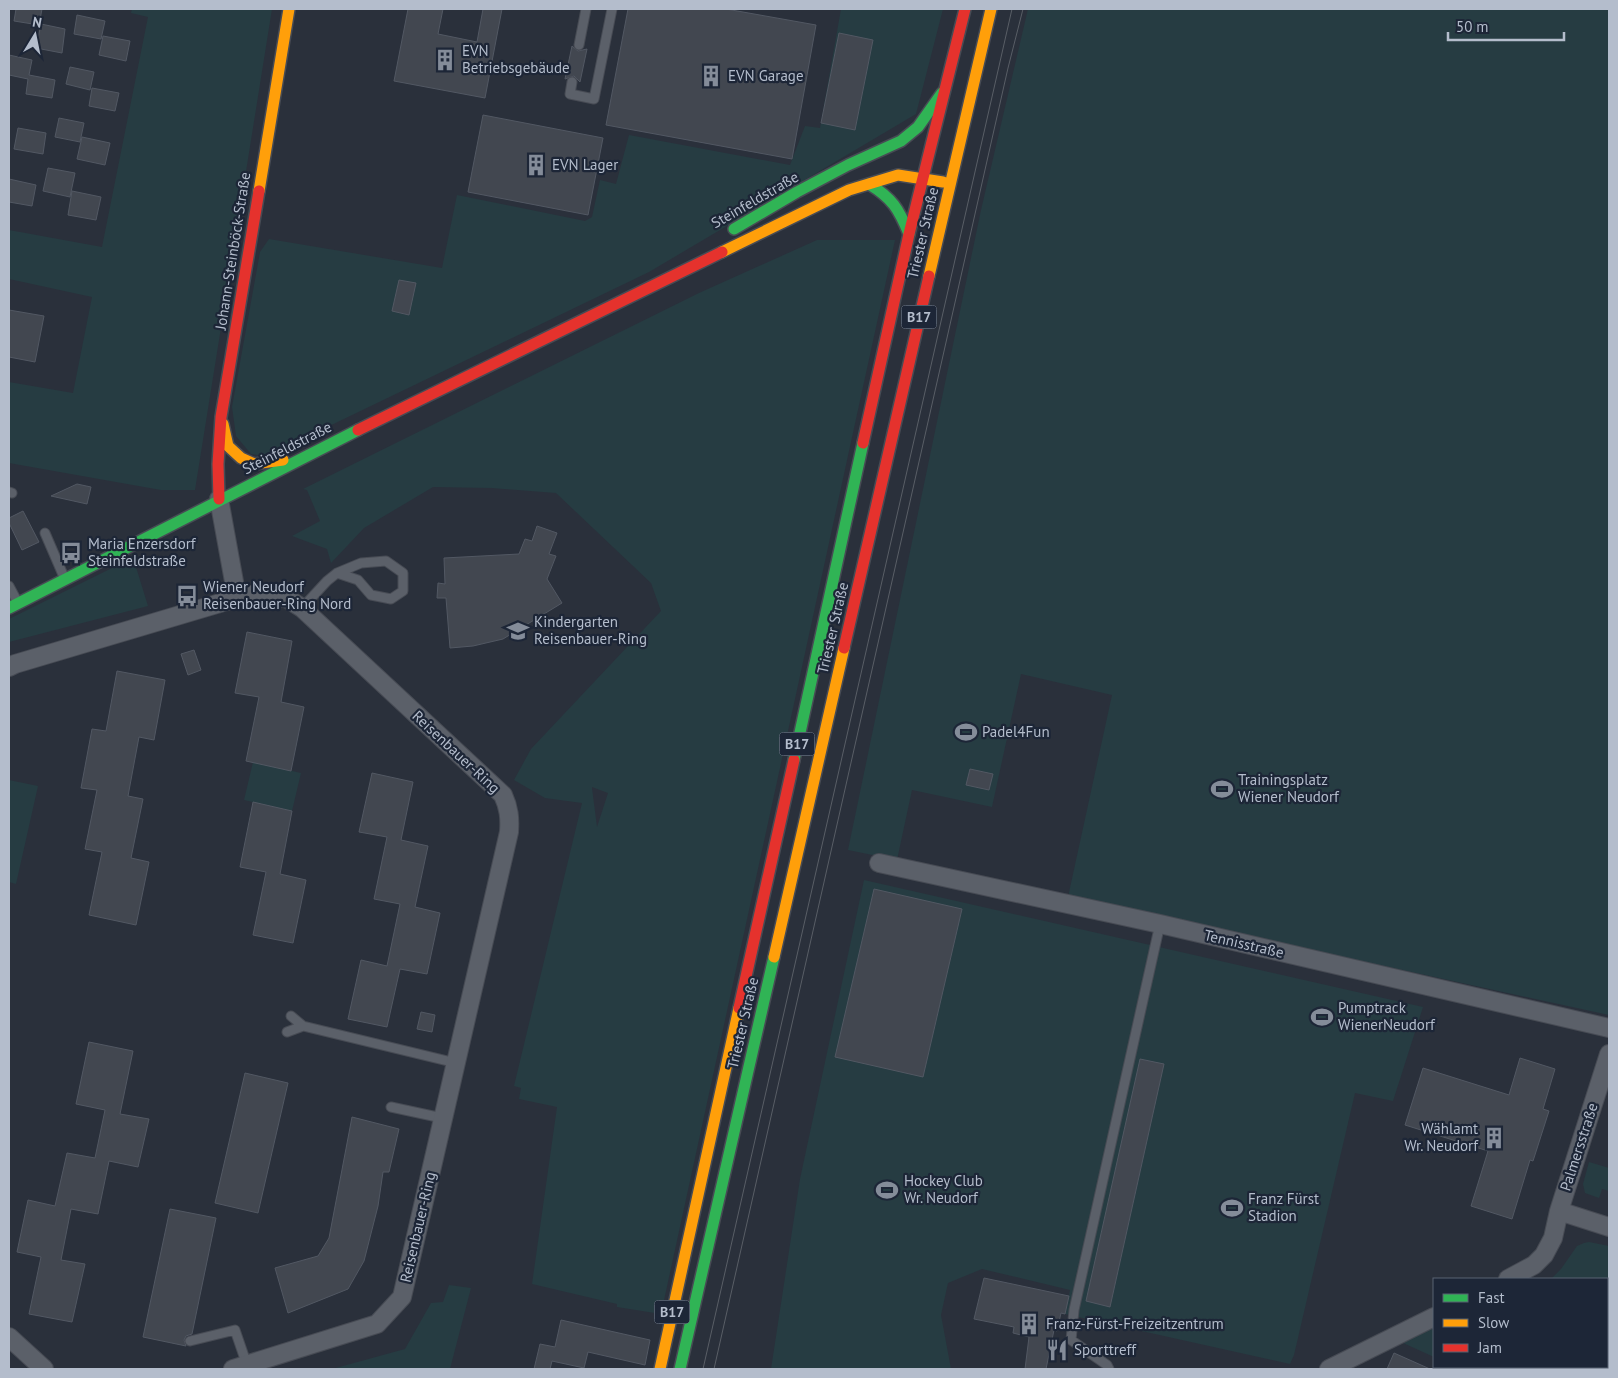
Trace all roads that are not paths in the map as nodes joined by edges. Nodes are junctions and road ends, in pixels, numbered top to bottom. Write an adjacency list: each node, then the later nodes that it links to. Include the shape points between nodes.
1 (289, 9): 18 (main road, Johann-Steinböck-Straße)
2 (586, 9): 6 (lane)
3 (612, 9): 7 (lane, via 594,99 570,94)
4 (965, 9): 8 (main road, Triester Straße / B17)
5 (991, 9): 11 (main road, Triester Straße / B17)
6 (579, 45)
7 (572, 82)
8 (944, 89): 9 (main road, via 918,127 901,141); 11 (main road, Triester Straße / B17)
9 (879, 152): 10 (main road, Steinfeldstraße); 15 (main road, Steinfeldstraße, via 797,192)
10 (903, 153)
11 (938, 170): 12 (main road, Triester Straße / B17); 12 (main road, Steinfeldstraße); 48 (main road, Triester Straße / B17)
12 (923, 178): 13 (main road, Steinfeldstraße, via 898,175); 14 (main road, Triester Straße / B17)
13 (868, 184): 14 (main road, via 888,195 899,208); 17 (main road, Steinfeldstraße, via 849,190)
14 (909, 234): 47 (main road, Triester Straße / B17)
15 (723, 236)
16 (698, 251): 17 (main road, Steinfeldstraße)
17 (582, 319): 19 (main road, Steinfeldstraße)
18 (221, 416): 19 (main road, via 228,446 248,462 254,464); 20 (main road, Johann-Steinböck-Straße)
19 (302, 457): 20 (main road, Steinfeldstraße)
20 (219, 499): 23 (main road, Steinfeldstraße); 25 (street)
21 (45, 533): 23 (lane)
22 (337, 573): 22 (lane, via 358,580 371,595 391,598 403,591 403,573 386,562 361,563); 27 (lane)
23 (65, 579): 26 (main road, Steinfeldstraße)
24 (9, 586): 26 (lane)
25 (237, 598): 27 (street, Reisenbauer-Ring, via 261,593 288,599); 28 (street, Reisenbauer-Ring)
26 (13, 606)
27 (302, 608): 36 (street, Reisenbauer-Ring, via 502,795 508,806 509,832)
28 (9, 667)
29 (879, 863): 30 (street, Tennisstraße)
30 (1160, 924): 33 (street, Tennisstraße); 49 (lane, via 1075,1300 1071,1340)
31 (291, 1016): 32 (lane)
32 (303, 1026): 34 (lane); 36 (lane)
33 (1609, 1028)
34 (287, 1032)
35 (1609, 1054): 39 (street, Palmersstraße)
36 (456, 1063): 38 (street, Reisenbauer-Ring)
37 (391, 1108): 38 (lane)
38 (442, 1118): 45 (street, Reisenbauer-Ring, via 402,1297 377,1324)
39 (1559, 1211): 40 (street); 41 (street, Palmersstraße, via 1544,1255 1534,1265)
40 (1609, 1227)
41 (1510, 1278)
42 (1433, 1317): 50 (street)
43 (9, 1337): 46 (street)
44 (190, 1342): 45 (lane, via 235,1330)
45 (240, 1367)
46 (44, 1369)
47 (660, 1369)
48 (680, 1369)
49 (1109, 1369)
50 (1329, 1369)

